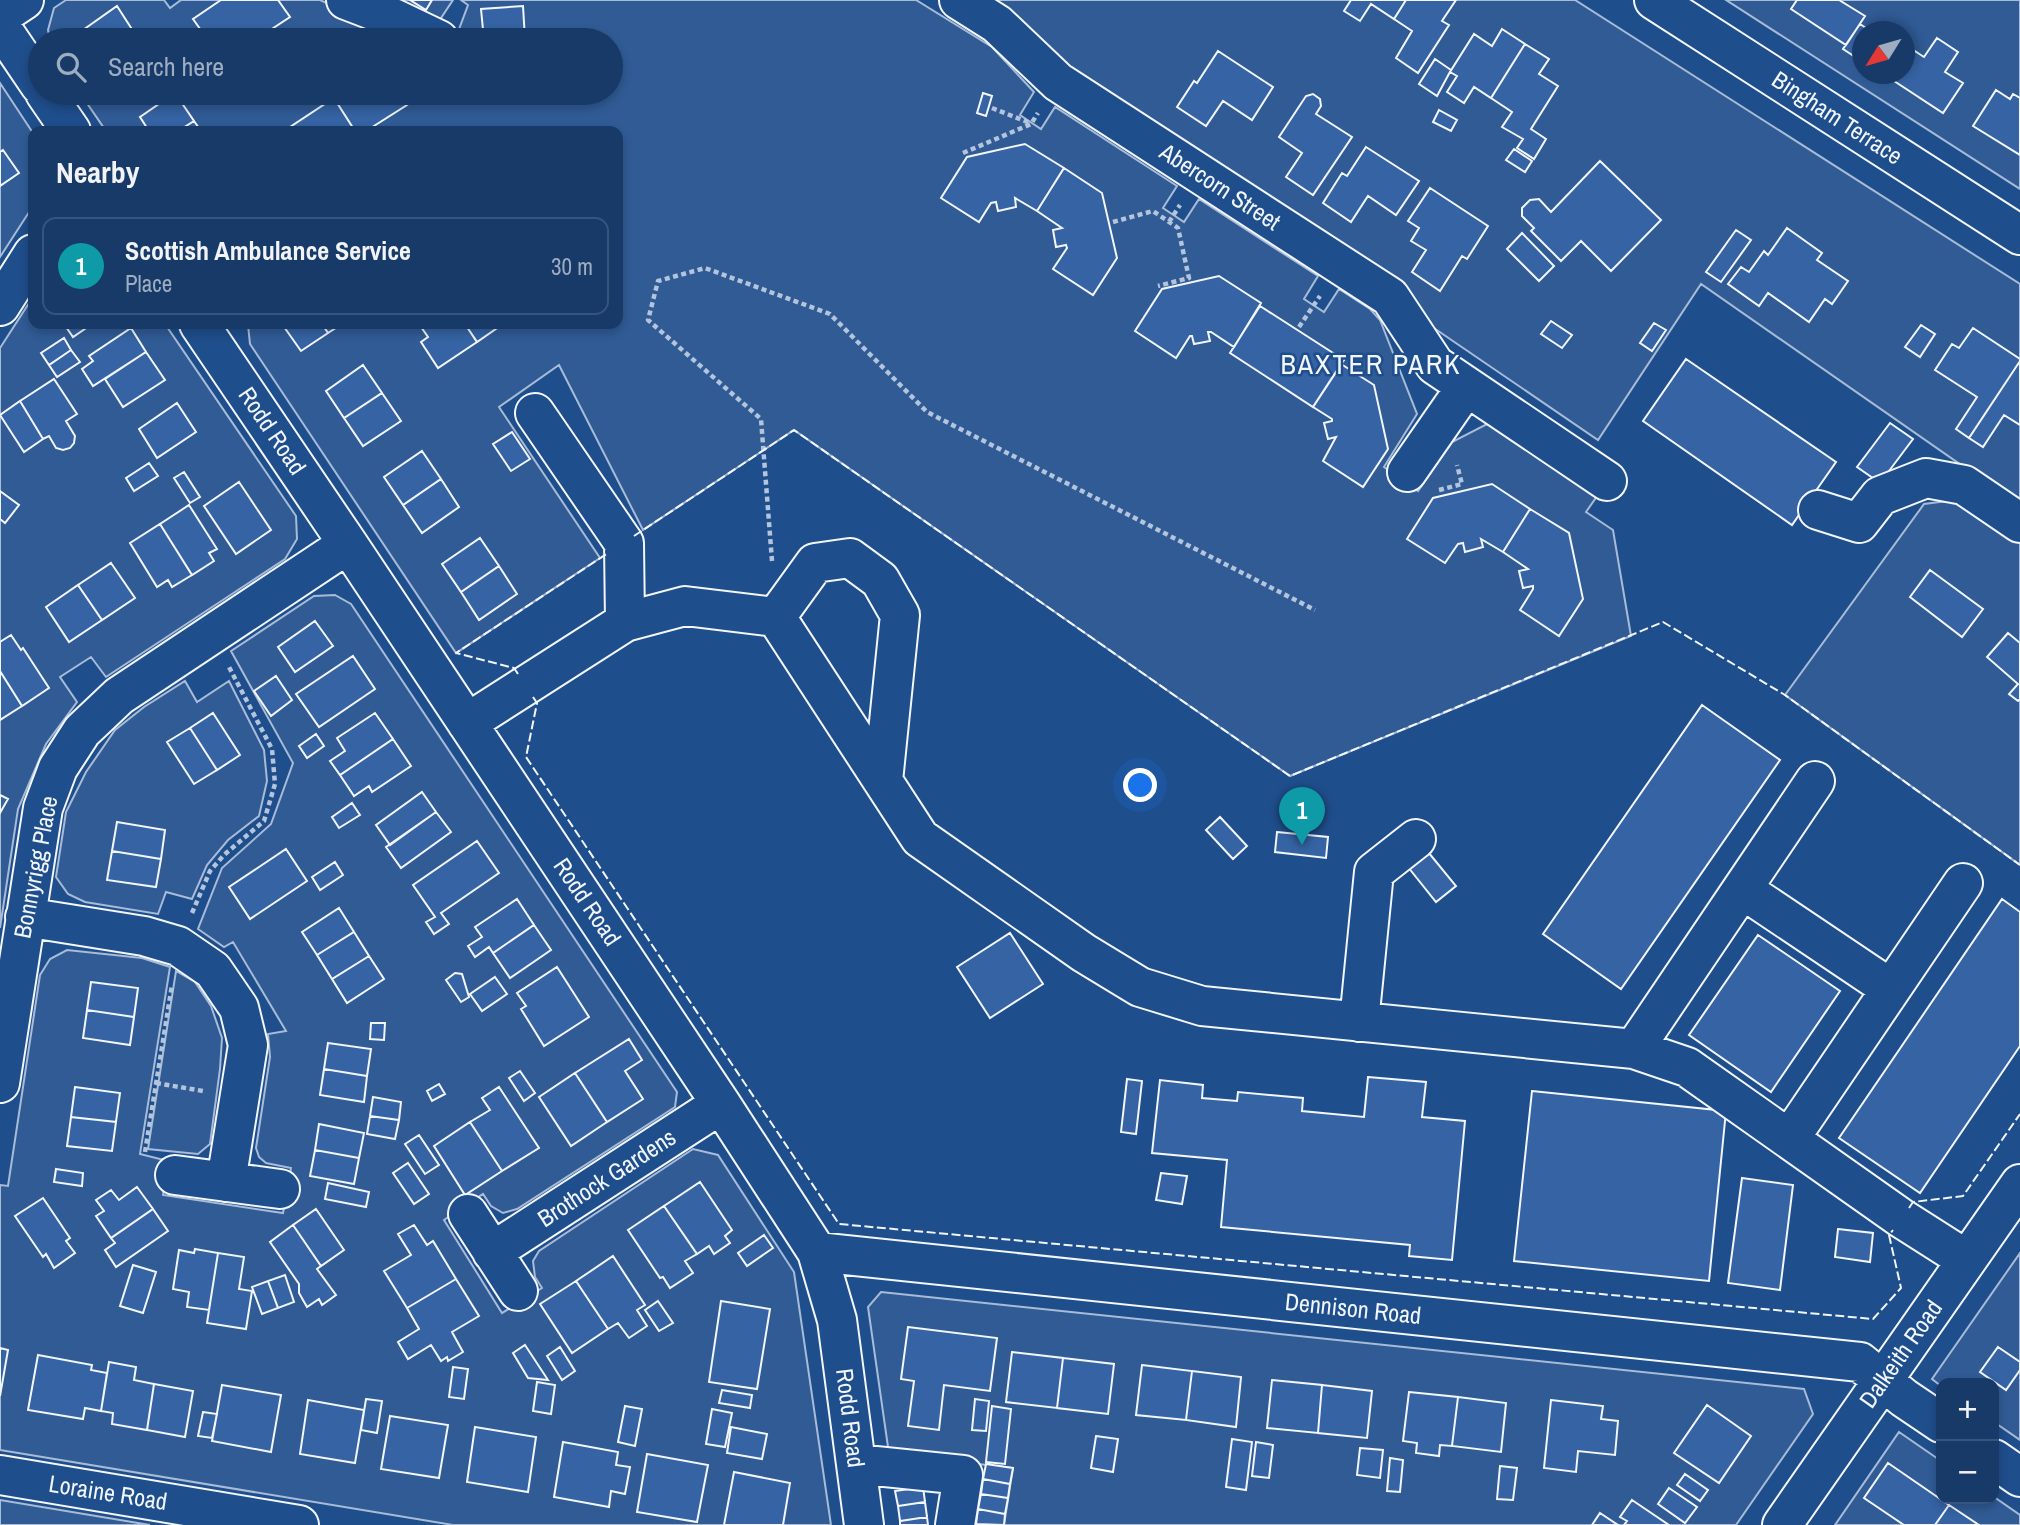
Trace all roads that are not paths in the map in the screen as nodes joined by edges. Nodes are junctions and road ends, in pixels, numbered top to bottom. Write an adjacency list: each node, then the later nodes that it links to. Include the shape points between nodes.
1 (24, 0): 5 (street)
2 (346, 0): 7 (street)
3 (959, 0): 15 (street, Abercorn Street, via 997,24 1058,82 1391,297 1434,365)
4 (1654, 0): 11 (street, Bingham Terrace)
5 (0, 16)
6 (0, 26): 8 (street)
7 (414, 28)
8 (28, 67)
9 (53, 105): 10 (street)
10 (68, 126)
11 (2020, 235)
12 (28, 262): 13 (street)
13 (0, 306)
14 (202, 329): 21 (street, Rodd Road)
15 (1466, 387): 17 (street); 18 (street, Abercorn Street)
16 (535, 413): 23 (street, via 624,543)
17 (1407, 472)
18 (1607, 481)
19 (1818, 510): 20 (street, via 1859,523 1880,496 1926,478 1964,485)
20 (2020, 523)
21 (348, 544): 24 (street, Rodd Road); 30 (street, Bonnyrigg Place, via 119,696 82,731 58,768 43,808)
22 (776, 617): 23 (street, via 685,606); 25 (street); 25 (street, via 815,563 850,558 880,580 900,615)
23 (625, 622): 24 (street)
24 (467, 723): 35 (street, Rodd Road)
25 (883, 781): 32 (street, via 920,838 1140,987 1202,1006)
26 (1815, 781): 29 (street)
27 (1416, 839): 32 (street, via 1374,872)
28 (1963, 883): 31 (street)
29 (1742, 888): 31 (street); 33 (street)
30 (25, 917): 34 (street, Bonnyrigg Place); 38 (street, via 144,936 178,946 213,970 239,1008 248,1045)
31 (1891, 989): 36 (street)
32 (1359, 1021): 33 (street)
33 (1634, 1049): 36 (street, via 1687,1067)
34 (0, 1083)
35 (722, 1104): 42 (street, Brothock Gardens); 43 (street, Rodd Road)
36 (1790, 1138): 44 (street)
37 (175, 1175): 38 (street)
38 (226, 1182): 40 (street)
39 (2020, 1184): 44 (street, Dalkeith Road)
40 (280, 1189)
41 (468, 1214): 42 (street)
42 (492, 1252): 45 (street)
43 (817, 1252): 46 (street, Dennison Road, via 1860,1362); 49 (street, Rodd Road, via 837,1320)
44 (1967, 1260): 46 (street, Dalkeith Road)
45 (518, 1291)
46 (1882, 1380): 47 (street, Dennison Road); 55 (street, Dalkeith Road)
47 (1936, 1420)
48 (1999, 1462): 51 (street)
49 (856, 1464): 53 (street, Rodd Road); 54 (street, via 963,1475)
50 (0, 1475): 52 (street, Loraine Road)
51 (2020, 1477)
52 (299, 1525)
53 (864, 1525)
54 (955, 1525)
55 (1782, 1525)

